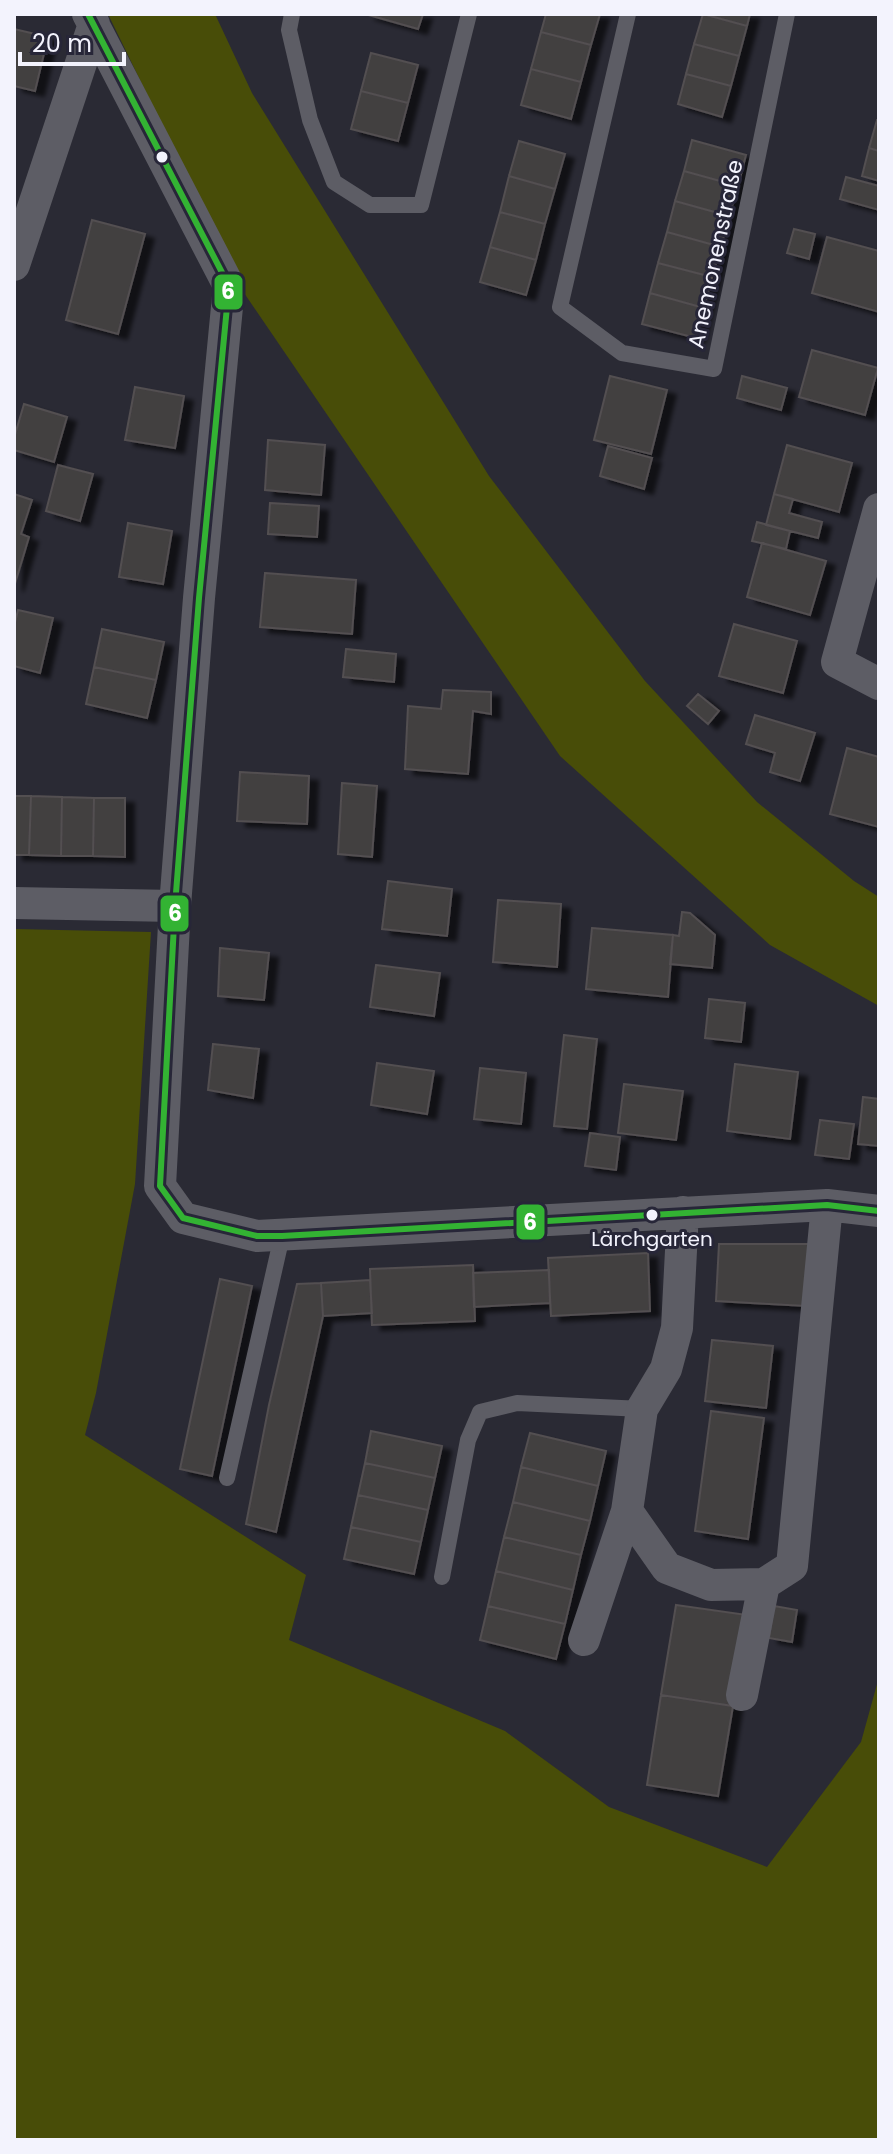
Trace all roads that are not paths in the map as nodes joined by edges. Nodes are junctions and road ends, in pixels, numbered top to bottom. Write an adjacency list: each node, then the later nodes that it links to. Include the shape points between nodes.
1 (292, 14): 2 (lane, via 289,30 310,120 334,182 370,205 421,205)
2 (469, 14)
3 (628, 14): 4 (lane, Anemonenstraße, via 560,307 622,353 714,369)
4 (787, 14)
5 (91, 19): 6 (street); 10 (street, via 229,286)
6 (14, 265)
7 (879, 509): 8 (street, via 837,662)
8 (879, 684)
9 (14, 903): 10 (street)
10 (175, 906): 14 (street, via 160,1186 183,1218 257,1236)
11 (827, 1205): 12 (street); 13 (street); 19 (street, via 792,1566)
12 (879, 1211)
13 (683, 1212): 14 (street); 15 (street, via 677,1328 666,1369)
14 (282, 1236): 16 (lane)
15 (642, 1409): 17 (street); 18 (lane, via 517,1403 480,1412 468,1440)
16 (227, 1478)
17 (627, 1511): 19 (street, via 667,1568 711,1585); 20 (street)
18 (442, 1577)
19 (764, 1584): 21 (street)
20 (584, 1640)
21 (742, 1695)

